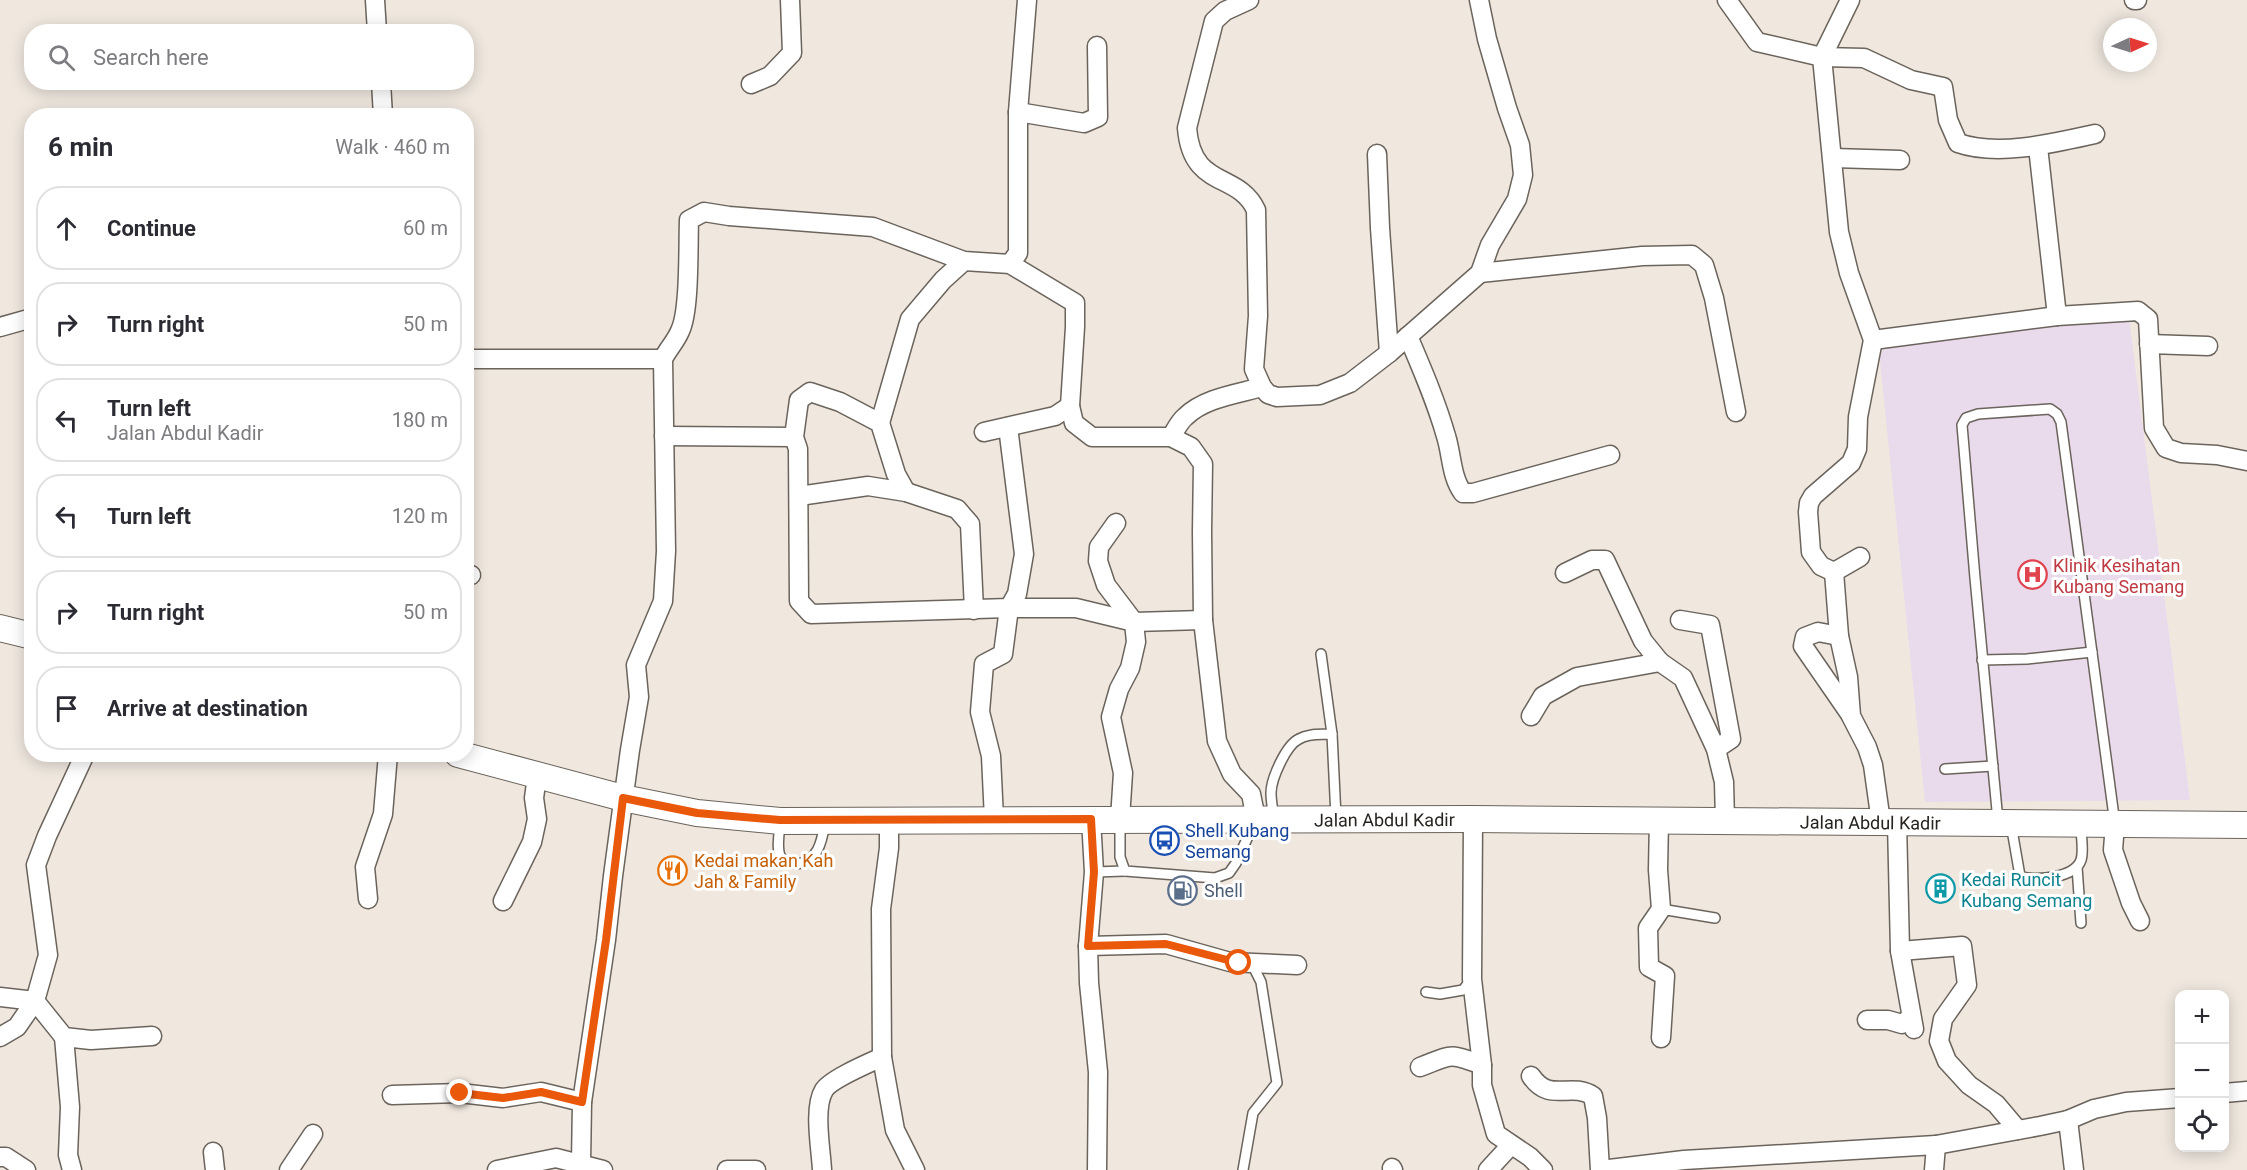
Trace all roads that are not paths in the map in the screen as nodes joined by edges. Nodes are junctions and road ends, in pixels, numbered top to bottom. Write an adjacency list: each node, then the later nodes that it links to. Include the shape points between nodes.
1 (375, 0): 8 (street)
2 (790, 0): 11 (street, via 792,53 770,76)
3 (1027, 0): 14 (street)
4 (1249, 0): 33 (street, via 1214,21 1187,128 1190,152 1201,167 1245,193 1256,210 1258,316 1254,369)
5 (1479, 0): 22 (street, via 1520,146 1524,175 1517,199 1490,245)
6 (1727, 0): 10 (street, via 1757,42)
7 (1850, 0): 10 (street)
8 (376, 24)
9 (1097, 45): 14 (street, via 1098,117 1084,123)
10 (1822, 57): 16 (street, via 1864,58 1911,81 1943,87 1948,120 1958,143 1973,148); 18 (street)
11 (751, 84)
12 (381, 90): 13 (street)
13 (383, 108)
14 (1018, 112): 21 (street, via 1018,253)
15 (2095, 134): 16 (street)
16 (2038, 147): 23 (street)
17 (1377, 154): 30 (street)
18 (1833, 158): 19 (street); 27 (street, via 1839,232)
19 (1900, 160)
20 (964, 261): 21 (street); 32 (street, via 873,227 704,212 689,220 680,331); 36 (street, via 943,279 910,319)
21 (1010, 264): 34 (street, via 1075,303)
22 (1480, 273): 26 (street); 35 (street, via 1642,256 1692,255 1704,265 1714,298)
23 (2057, 316): 27 (street); 28 (street, via 2138,311 2148,319)
24 (24, 320): 25 (street)
25 (0, 327)
26 (1408, 336): 30 (street); 42 (street, via 1430,387 1457,485 1463,493)
27 (1873, 340): 48 (street, via 1858,417 1855,457 1809,503 1811,552 1821,566)
28 (2148, 344): 29 (street); 43 (street, via 2154,428 2166,448)
29 (2208, 346)
30 (1389, 353): 33 (street, via 1350,383 1320,395 1277,397)
31 (474, 359): 32 (street)
32 (663, 359): 39 (street)
33 (1262, 387): 41 (street, via 1200,407 1185,416)
34 (1070, 406): 37 (street, via 1055,416); 41 (street, via 1074,423 1092,437)
35 (1736, 412)
36 (880, 423): 40 (street, via 840,402 810,392 799,400); 44 (street, via 896,474)
37 (1008, 427): 38 (street); 50 (street, via 1024,554 1017,594)
38 (984, 432)
39 (664, 436): 40 (street); 72 (street, via 663,601 636,665 639,697)
40 (794, 437): 45 (street)
41 (1171, 437): 52 (street, via 1191,447 1203,464)
42 (1610, 455)
43 (2247, 461)
44 (906, 492): 45 (street, via 868,486); 51 (street, via 957,509 970,524)
45 (799, 496): 51 (street, via 799,601 812,614)
46 (1116, 523): 54 (street, via 1099,547 1098,561 1107,585)
47 (1860, 557): 48 (street)
48 (1834, 572): 57 (street)
49 (1565, 573): 61 (street, via 1592,560 1605,560 1643,641)
50 (1009, 608): 51 (street); 54 (street, via 1076,608); 74 (street, via 1003,654 984,664 980,712 991,756)
51 (974, 610)
52 (1203, 620): 54 (street); 77 (street, via 1217,741 1232,774 1251,794)
53 (1680, 620): 65 (street, via 1710,625 1731,739)
54 (1134, 622): 76 (street, via 1136,642 1131,668 1119,689 1111,717 1123,773)
55 (0, 628): 56 (main road)
56 (24, 634)
57 (1839, 636): 63 (street); 63 (street, via 1818,632 1804,637 1803,646)
58 (2092, 652): 60 (lane); 60 (lane, via 2061,422 2050,409 1988,413 1966,418 1962,425); 87 (lane)
59 (1321, 654): 64 (lane)
60 (1982, 660): 69 (lane)
61 (1660, 662): 62 (street, via 1577,677 1543,696); 65 (street, via 1683,678)
62 (1531, 716)
63 (1851, 716): 84 (street, via 1867,747)
64 (1332, 734): 77 (lane, via 1308,735 1290,745 1271,790); 78 (lane)
65 (1716, 749): 83 (street, via 1724,782)
66 (474, 758): 71 (main road, Jalan Abdul Kadir)
67 (81, 762): 105 (street, via 36,865 48,955)
68 (387, 762): 92 (street, via 384,814 365,867)
69 (1993, 766): 70 (lane); 85 (lane)
70 (1946, 770)
71 (537, 776): 72 (main road, Jalan Abdul Kadir); 93 (street, via 537,819 532,842)
72 (623, 798): 80 (main road, Jalan Abdul Kadir, via 697,813); 119 (street)
73 (889, 819): 74 (main road, Jalan Abdul Kadir); 81 (main road, Jalan Abdul Kadir); 111 (street, via 890,848 881,909)
74 (994, 819): 75 (main road, Jalan Abdul Kadir)
75 (1091, 819): 76 (main road, Jalan Abdul Kadir); 90 (street)
76 (1120, 819): 77 (main road, Jalan Abdul Kadir); 91 (lane, via 1120,857)
77 (1265, 819): 78 (main road, Jalan Abdul Kadir); 91 (lane, via 1229,873 1215,878)
78 (1336, 819): 79 (main road, Jalan Abdul Kadir)
79 (1473, 819): 82 (main road, Jalan Abdul Kadir); 102 (street)
80 (780, 820): 81 (main road, Jalan Abdul Kadir); 81 (lane, via 778,850 782,859 798,864 817,853)
81 (825, 820)
82 (1659, 820): 83 (main road, Jalan Abdul Kadir); 94 (street)
83 (1725, 821): 84 (main road, Jalan Abdul Kadir)
84 (1889, 822): 85 (main road, Jalan Abdul Kadir); 99 (street)
85 (2005, 823): 86 (main road, Jalan Abdul Kadir); 89 (lane, via 2020,876 2061,876)
86 (2081, 824): 87 (main road, Jalan Abdul Kadir); 89 (lane, via 2082,859)
87 (2115, 824): 88 (main road, Jalan Abdul Kadir); 96 (street, via 2113,850)
88 (2247, 825)
89 (2077, 867): 97 (lane)
90 (1094, 872): 91 (lane); 98 (street)
91 (1125, 872)
92 (368, 899)
93 (503, 901)
94 (1661, 909): 95 (lane); 110 (street, via 1648,928 1649,967 1665,976)
95 (1715, 918)
96 (2140, 921)
97 (2080, 923)
98 (1088, 946): 100 (street, via 1166,944 1230,962); 136 (street, via 1098,1072)
99 (1900, 951): 106 (street, via 1912,1023); 121 (street, via 1962,946 1967,985 1943,1019 1939,1041 1947,1061 1969,1085 1996,1104)
100 (1252, 964): 101 (street); 137 (lane, via 1261,982 1277,1083 1253,1113)
101 (1297, 965)
102 (1472, 979): 103 (lane, via 1463,990); 112 (street)
103 (1426, 992)
104 (0, 997): 105 (street)
105 (35, 1001): 108 (street, via 17,1027); 109 (street)
106 (1867, 1020)
107 (152, 1036): 109 (street, via 91,1040)
108 (0, 1037)
109 (64, 1037): 128 (street, via 70,1107 68,1155)
110 (1661, 1038)
111 (882, 1058): 134 (street, via 825,1089 818,1107); 135 (street, via 895,1130)
112 (1482, 1065): 113 (street, via 1445,1056); 123 (street, via 1482,1085 1496,1134)
113 (1420, 1067)
114 (1531, 1076): 140 (street, via 1537,1085 1551,1092 1584,1090 1593,1096)
115 (2247, 1090): 116 (street)
116 (2229, 1092)
117 (392, 1095): 119 (street, via 460,1093 503,1098 541,1092)
118 (2175, 1098): 120 (street, via 2126,1102)
119 (582, 1102): 126 (street)
120 (2068, 1120): 121 (street); 142 (street)
121 (2018, 1130): 124 (street)
122 (313, 1134): 129 (street)
123 (1511, 1145): 138 (street); 139 (street, via 1530,1156)
124 (1936, 1145): 140 (street, via 1684,1160); 141 (street)
125 (0, 1156): 127 (street)
126 (580, 1167): 130 (street, via 556,1158); 131 (street)
127 (26, 1170)
128 (72, 1170)
129 (289, 1170)
130 (497, 1170)
131 (603, 1170)
132 (727, 1170): 133 (street)
133 (756, 1170)
134 (822, 1170)
135 (915, 1170)
136 (1097, 1170)
137 (1243, 1170)
138 (1488, 1170)
139 (1543, 1170)
140 (1601, 1170)
141 (1934, 1170)
142 (2074, 1170)

